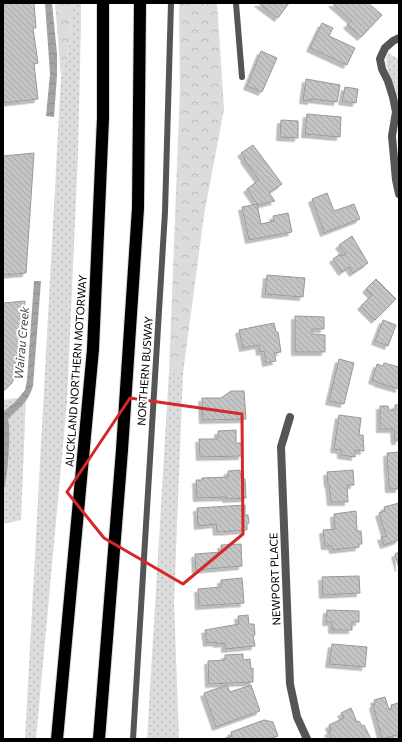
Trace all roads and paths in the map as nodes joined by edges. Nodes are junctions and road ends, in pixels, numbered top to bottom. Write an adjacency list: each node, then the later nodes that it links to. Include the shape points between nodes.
1 (103, 3): 10 (highway, AUCKLAND NORTHERN MOTORWAY, via 103,118 93,349)
2 (140, 3): 11 (highway, via 138,208)
3 (171, 3): 12 (lane, NORTHERN BUSWAY, via 165,212)
4 (236, 3): 6 (lane)
5 (399, 38): 7 (street, via 385,48 380,58)
6 (242, 77)
7 (397, 109): 8 (street, via 392,136)
8 (399, 194)
9 (290, 417): 13 (street, NEWPORT PLACE, via 281,447 289,677 293,704)
10 (57, 739)
11 (99, 739)
12 (132, 739)
13 (307, 739)

